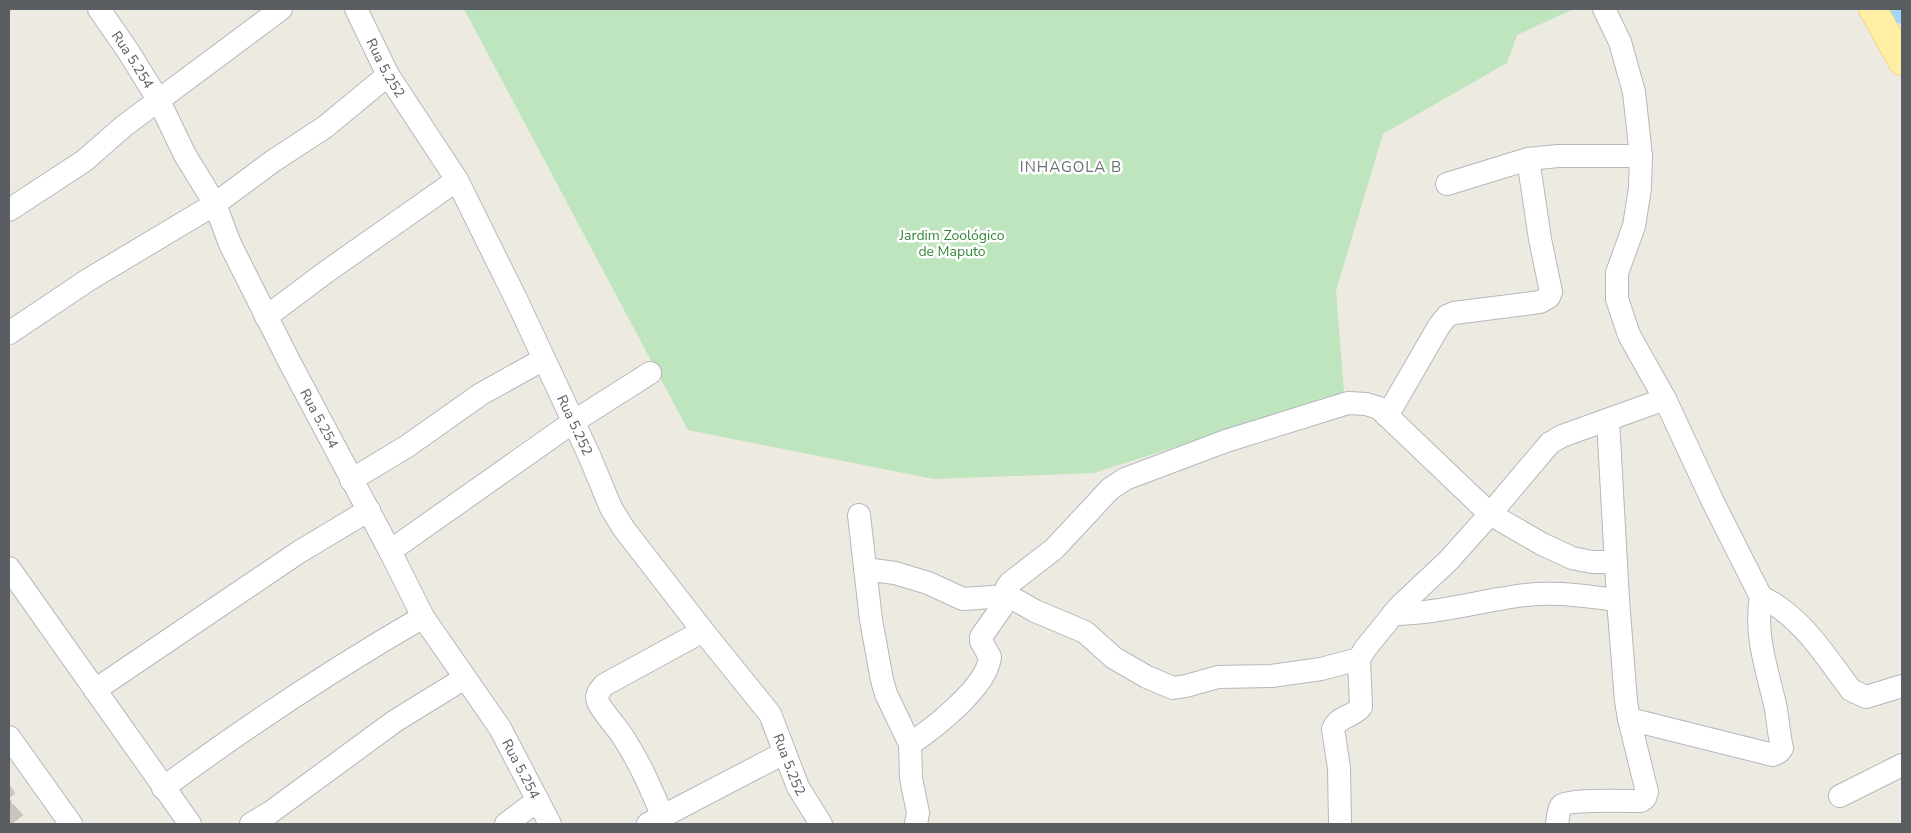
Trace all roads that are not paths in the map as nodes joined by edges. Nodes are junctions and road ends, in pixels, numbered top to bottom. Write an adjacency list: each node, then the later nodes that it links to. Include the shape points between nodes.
1 (99, 9): 8 (street, Rua 5.254)
2 (281, 9): 8 (street)
3 (356, 9): 7 (street, Rua 5.252)
4 (1604, 9): 9 (street, via 1620,42 1631,84)
5 (1873, 9): 6 (main road)
6 (1902, 61)
7 (388, 75): 11 (street, Rua 5.252); 13 (street, via 324,127 273,160)
8 (159, 101): 13 (street, Rua 5.254, via 185,155); 14 (street, via 84,161)
9 (1641, 156): 10 (street); 19 (street, via 1634,226 1617,273 1616,299 1629,335)
10 (1528, 159): 12 (street); 20 (street, via 1549,298 1447,316)
11 (457, 180): 15 (street); 17 (street, Rua 5.252)
12 (1448, 184)
13 (216, 204): 15 (street, Rua 5.254, via 230,244); 16 (street, via 88,280)
14 (9, 210)
15 (266, 317): 23 (street, Rua 5.254)
16 (9, 333)
17 (544, 359): 22 (street, Rua 5.252); 23 (street, via 481,394 406,447)
18 (650, 373): 22 (street)
19 (1665, 399): 21 (street); 32 (street)
20 (1387, 416): 26 (street); 31 (street, via 1379,408 1348,403 1226,441 1125,479 1110,489 1054,549 1010,583)
21 (1608, 420): 26 (street, via 1550,443); 28 (street)
22 (573, 422): 27 (street); 36 (street, Rua 5.252, via 611,508 624,529)
23 (351, 480): 24 (street, Rua 5.254)
24 (368, 510): 27 (street, Rua 5.254); 40 (street, via 299,552)
25 (858, 514): 30 (street)
26 (1490, 514): 28 (street, via 1572,558); 34 (street)
27 (390, 551): 35 (street, Rua 5.254)
28 (1616, 562): 33 (street)
29 (9, 568): 40 (street)
30 (864, 570): 31 (street, via 894,573 963,599); 43 (street, via 882,680)
31 (1004, 596): 37 (street, via 1085,632 1114,658 1173,688 1218,677 1272,676); 43 (street, via 997,615 981,637 990,657 978,686)
32 (1761, 597): 39 (street, via 1772,602 1811,637 1857,695 1866,697); 41 (street, via 1761,644 1776,708 1782,748 1779,752 1773,755)
33 (1618, 600): 34 (street, via 1555,593 1527,594 1412,614); 41 (street)
34 (1394, 614): 37 (street)
35 (422, 617): 38 (street, Rua 5.254); 46 (street, via 298,692)
36 (703, 631): 44 (street, Rua 5.252, via 770,714); 49 (street, via 604,685 597,697 641,765)
37 (1359, 659): 57 (street, via 1361,706 1338,721 1332,730 1339,768)
38 (465, 678): 48 (street, Rua 5.254, via 500,728); 52 (street, via 395,721)
39 (1902, 686)
40 (95, 690): 46 (street)
41 (1629, 719): 58 (street, via 1647,792 1645,798 1641,801 1565,803 1560,809)
42 (9, 736): 50 (street)
43 (910, 744): 56 (street, via 911,778 918,813)
44 (784, 753): 49 (street); 55 (street, Rua 5.252, via 798,786)
45 (1902, 765): 47 (street)
46 (163, 788): 51 (street)
47 (1840, 796)
48 (538, 800): 53 (street); 54 (street, Rua 5.254)
49 (655, 820)
50 (70, 824)
51 (190, 824)
52 (252, 824)
53 (506, 824)
54 (550, 824)
55 (821, 824)
56 (916, 824)
57 (1340, 824)
58 (1557, 824)

